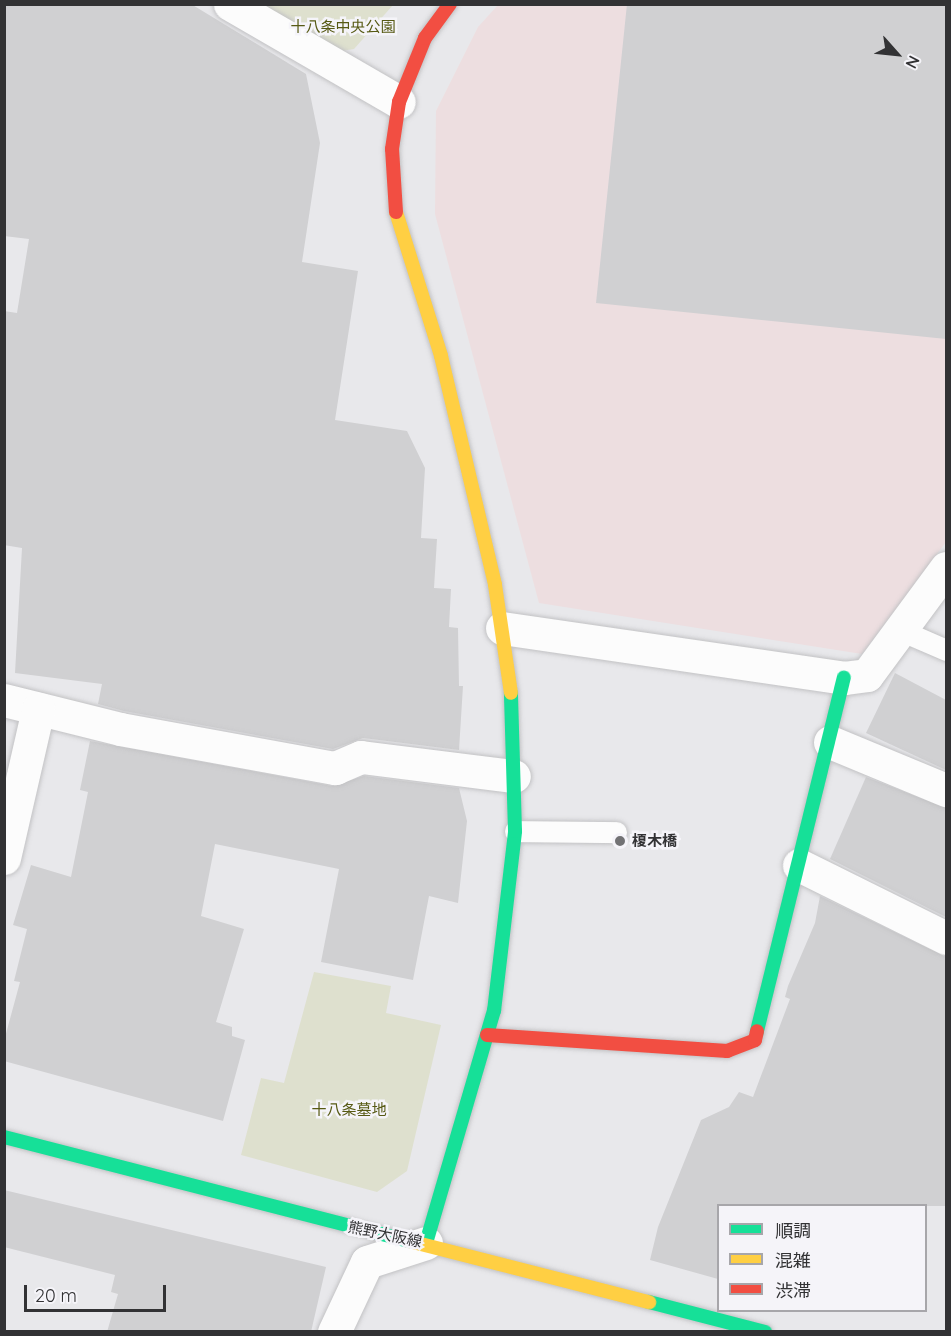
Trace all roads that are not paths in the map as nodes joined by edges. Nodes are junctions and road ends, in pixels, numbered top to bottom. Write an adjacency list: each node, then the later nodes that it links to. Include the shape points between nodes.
1 (230, 4): 3 (street)
2 (450, 4): 3 (street, via 425,38)
3 (399, 102): 5 (street, via 392,149 393,204 441,356 476,498)
4 (946, 568): 6 (street)
5 (502, 628): 8 (street); 12 (street, via 510,677)
6 (900, 630): 7 (lane); 8 (street, via 867,675)
7 (946, 650)
8 (844, 678): 11 (street)
9 (4, 700): 10 (street)
10 (38, 709): 12 (street, via 120,729 335,768 362,758); 16 (street)
11 (830, 742): 13 (street); 17 (street)
12 (514, 776): 14 (street)
13 (946, 790)
14 (515, 831): 15 (lane); 19 (street, via 494,1011)
15 (616, 832)
16 (4, 858)
17 (800, 865): 18 (street); 19 (street, via 755,1040 727,1052)
18 (946, 938)
19 (487, 1035): 21 (street)
20 (4, 1137): 21 (street, 熊野大阪線, via 316,1219)
21 (426, 1243): 22 (street, via 367,1262); 23 (street, 熊野大阪線)
22 (334, 1332)
23 (765, 1332)

